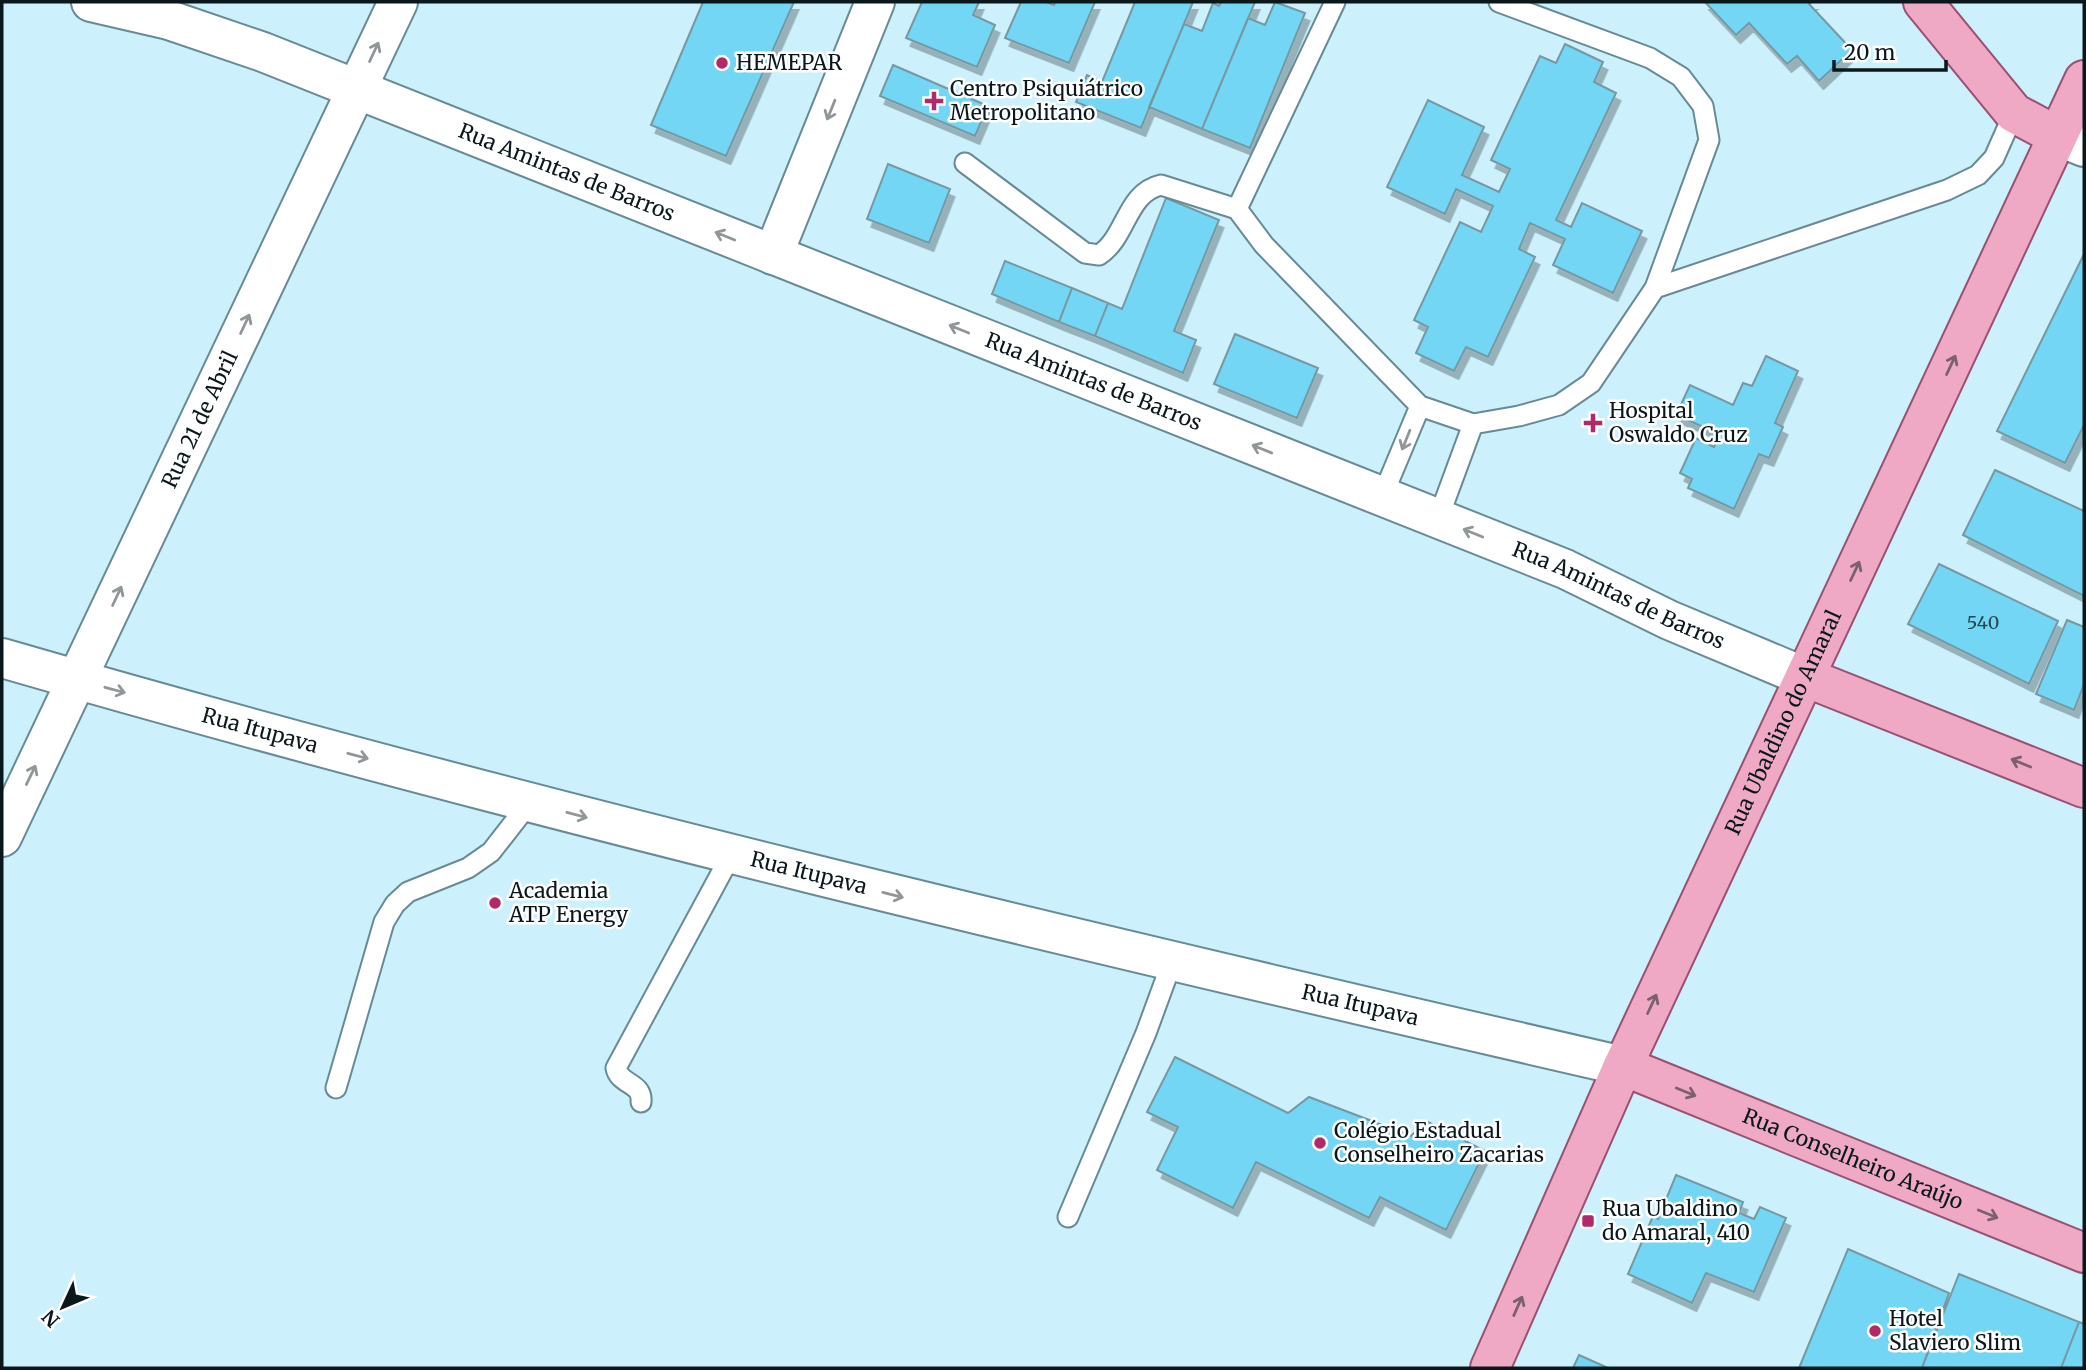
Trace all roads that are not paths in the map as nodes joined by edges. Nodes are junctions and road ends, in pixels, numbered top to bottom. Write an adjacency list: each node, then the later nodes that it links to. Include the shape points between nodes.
1 (91, 2): 8 (main road, Rua Amintas de Barros, via 219,36)
2 (398, 2): 8 (main road, Rua 21 de Abril, one-way to 2)
3 (875, 2): 13 (main road, one-way to 13)
4 (1335, 2): 12 (lane)
5 (1499, 2): 14 (lane, via 1650,58 1681,77 1703,106 1709,140)
6 (1923, 2): 9 (main road)
7 (2084, 80): 10 (main road, Rua Ubaldino do Amaral)
8 (356, 89): 13 (main road, Rua Amintas de Barros, one-way to 8); 21 (main road, Rua 21 de Abril, one-way to 8)
9 (2014, 113): 10 (main road); 14 (lane, via 1994,158 1978,175 1947,190)
10 (2071, 141): 20 (main road, Rua Ubaldino do Amaral, one-way to 10)
11 (965, 163): 12 (lane, via 1085,253 1099,255 1110,249 1148,188 1161,185)
12 (1237, 209): 15 (lane, via 1264,245)
13 (773, 255): 17 (main road, Rua Amintas de Barros, one-way to 13)
14 (1655, 288): 16 (lane, via 1591,383 1559,405)
15 (1420, 406): 16 (lane); 17 (lane, one-way to 17)
16 (1473, 424): 18 (lane)
17 (1382, 497): 18 (main road, Rua Amintas de Barros)
18 (1438, 519): 20 (main road, Rua Amintas de Barros, one-way to 18, via 1669,620 1565,569)
19 (2, 658): 21 (main road, Rua Itupava)
20 (1805, 677): 22 (main road, Rua Amintas de Barros, one-way to 20); 27 (main road, Rua Ubaldino do Amaral, one-way to 20)
21 (77, 680): 23 (main road, Rua Itupava, one-way to 23); 24 (main road, Rua 21 de Abril, one-way to 21)
22 (2084, 788)
23 (530, 802): 25 (main road, Rua Itupava, one-way to 25); 28 (lane, via 491,852 468,868 408,892 395,904 384,922)
24 (2, 836)
25 (731, 855): 26 (main road, Rua Itupava, one-way to 26); 29 (lane, via 616,1068 620,1078 638,1088)
26 (1172, 962): 27 (main road, Rua Itupava); 30 (lane)
27 (1623, 1066): 31 (main road, Rua Conselheiro Araújo, one-way to 31); 32 (main road, Rua Ubaldino do Amaral, one-way to 27)
28 (336, 1088)
29 (641, 1102)
30 (1068, 1217)
31 (2084, 1253)
32 (1490, 1368)

